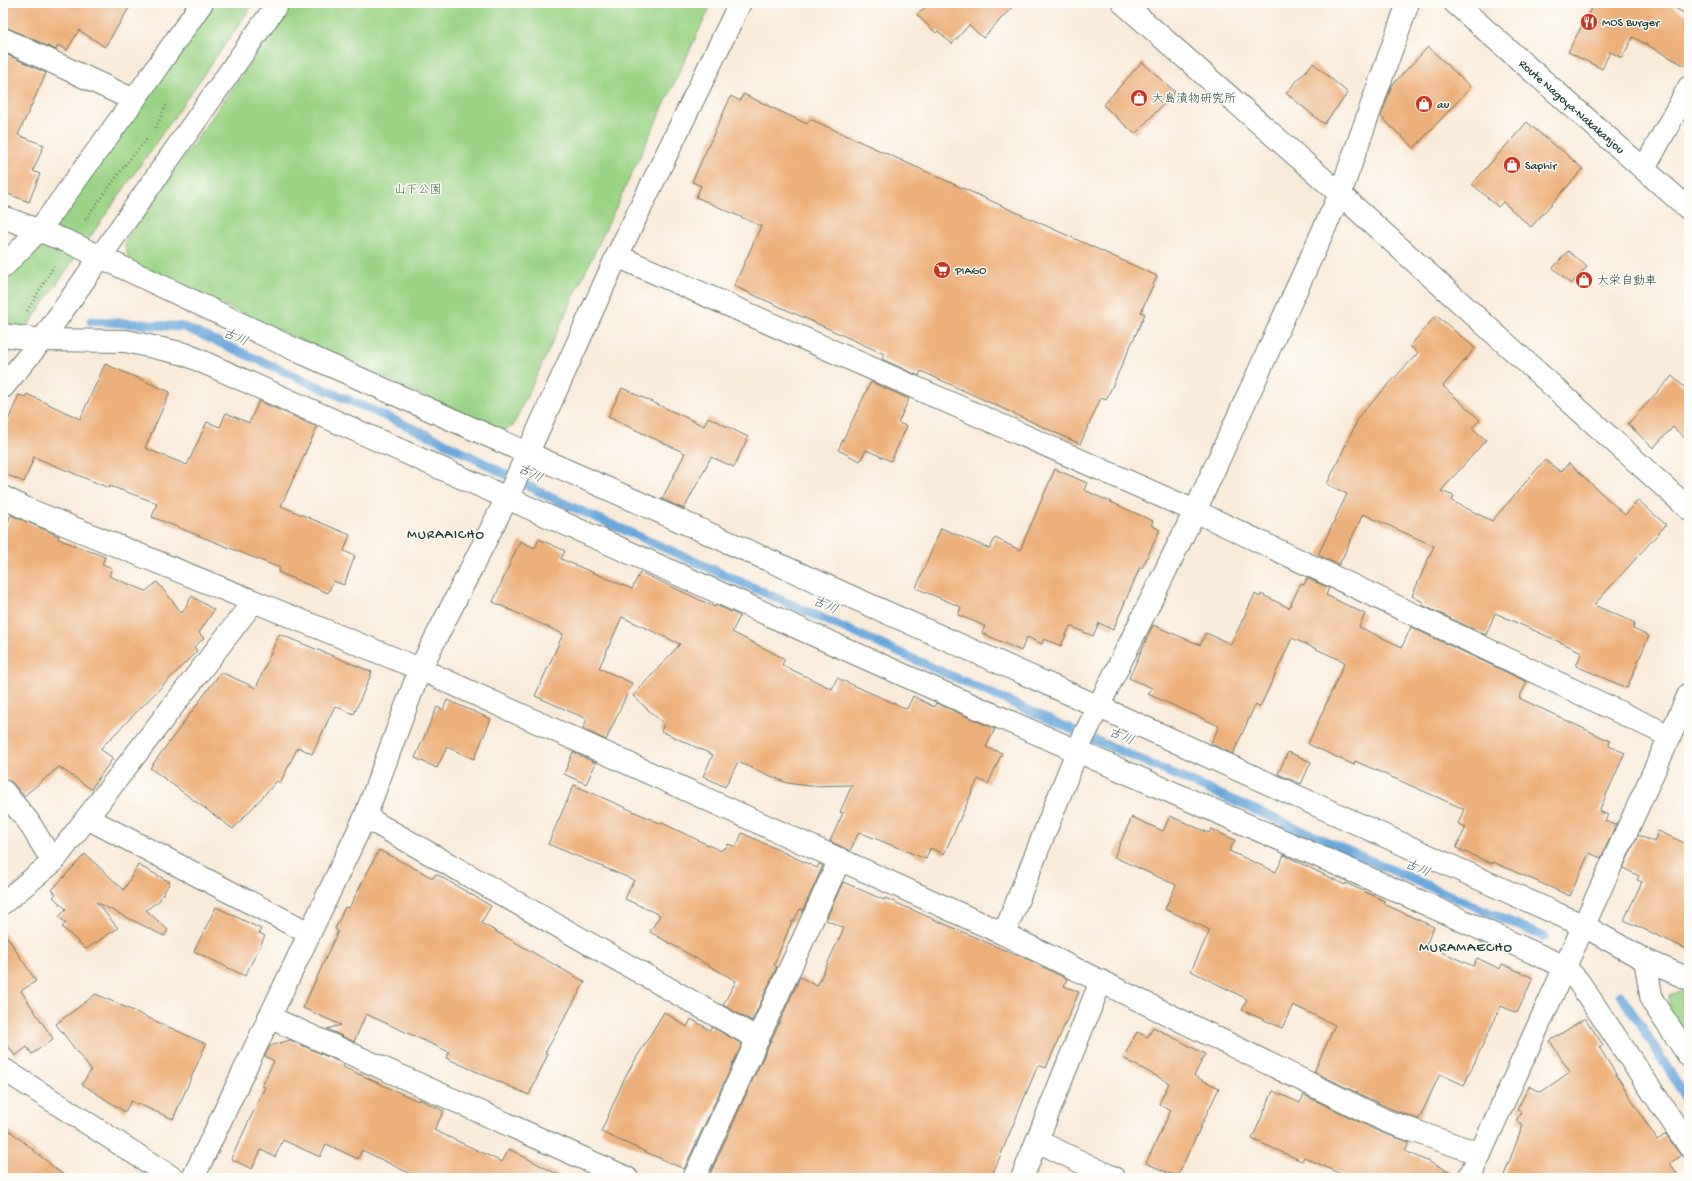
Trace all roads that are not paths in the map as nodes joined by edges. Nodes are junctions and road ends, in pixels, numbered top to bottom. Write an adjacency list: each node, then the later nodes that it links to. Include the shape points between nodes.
1 (202, 3): 9 (street)
2 (278, 3): 16 (street)
3 (740, 3): 15 (street)
4 (1123, 3): 11 (street)
5 (1408, 3): 11 (street)
6 (1455, 3): 10 (street, Route Nagoya-Nakakanjou)
7 (3, 39): 9 (street)
8 (1689, 87): 10 (street)
9 (134, 100): 14 (street)
10 (1644, 169): 12 (street, Route Nagoya-Nakakanjou)
11 (1340, 194): 24 (street); 25 (street)
12 (1689, 209)
13 (3, 217): 14 (street)
14 (38, 231): 16 (street); 17 (street)
15 (617, 256): 21 (street); 25 (street)
16 (101, 257): 19 (street); 21 (street)
17 (3, 267)
18 (3, 336): 19 (street)
19 (42, 340): 20 (street); 22 (street, via 126,341 185,354)
20 (3, 387)
21 (526, 457): 22 (street); 29 (street)
22 (508, 495): 27 (street); 31 (street, via 937,690)
23 (3, 496): 26 (street, via 27,509)
24 (1689, 509)
25 (1196, 511): 29 (street); 30 (street)
26 (254, 602): 27 (street); 34 (street)
27 (420, 669): 33 (street); 35 (street)
28 (1689, 694): 30 (street)
29 (1095, 711): 31 (street); 38 (street)
30 (1670, 736): 38 (street)
31 (1078, 747): 40 (street); 42 (street)
32 (3, 791): 36 (street, via 28,821)
33 (365, 816): 39 (street); 46 (street)
34 (87, 818): 36 (street); 39 (street)
35 (840, 859): 40 (street); 46 (street)
36 (53, 862): 37 (street)
37 (3, 903)
38 (1584, 926): 41 (street); 42 (street)
39 (309, 933): 45 (street)
40 (1004, 934): 44 (street)
41 (1645, 960): 43 (street); 47 (street, via 1652,1001)
42 (1565, 967): 50 (street, via 1578,981); 51 (street)
43 (1689, 980)
44 (1101, 981): 49 (street); 51 (street, via 1386,1121)
45 (270, 1017): 53 (street); 54 (street)
46 (758, 1039): 55 (street)
47 (1689, 1056)
48 (3, 1069): 52 (street)
49 (1037, 1141): 56 (street); 57 (street)
50 (1689, 1146)
51 (1480, 1154): 58 (street)
52 (174, 1178)
53 (192, 1178)
54 (627, 1178)
55 (694, 1178)
56 (1022, 1178)
57 (1114, 1178)
58 (1469, 1178)

